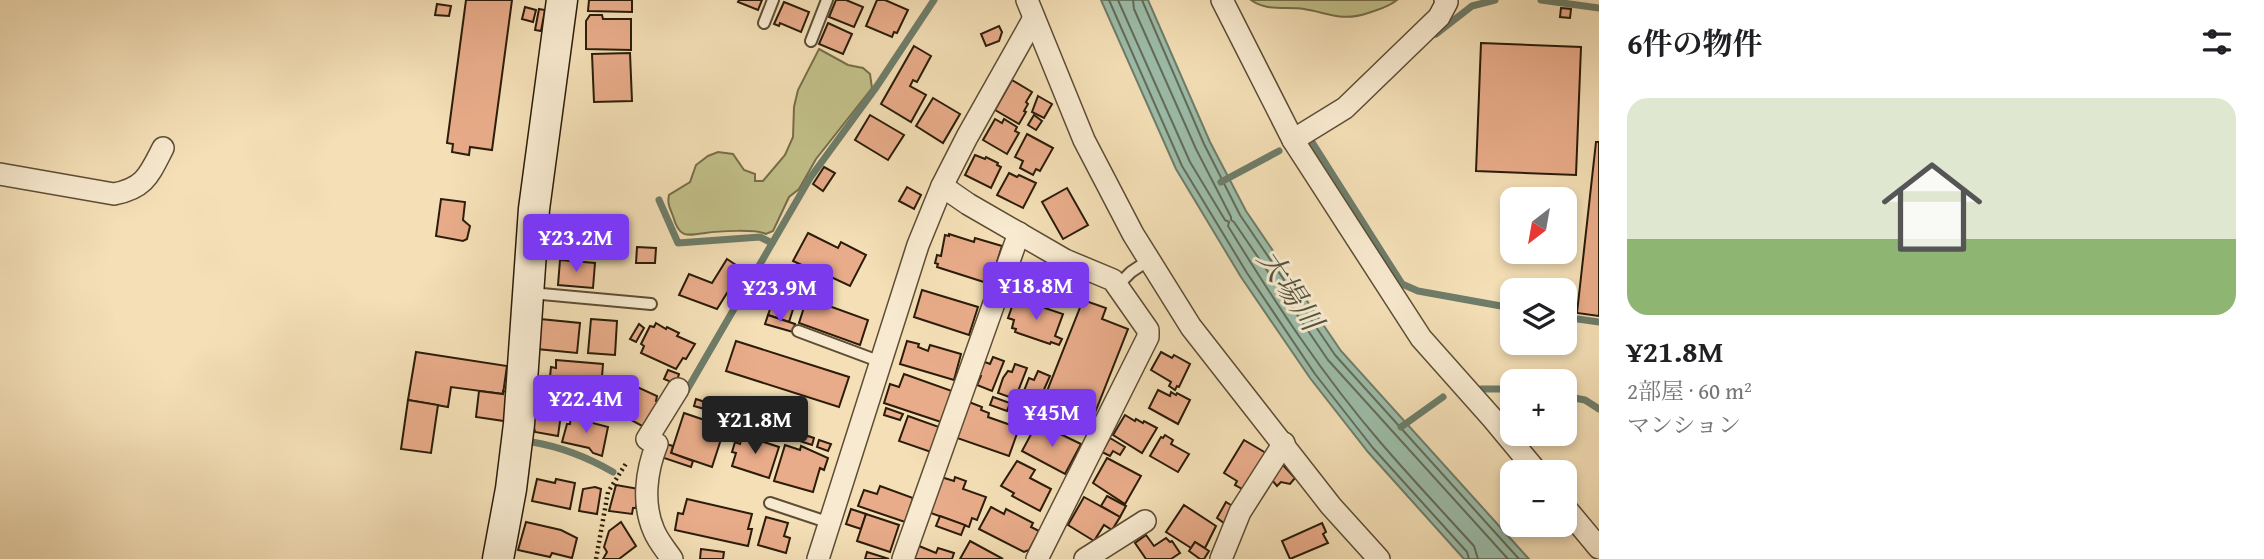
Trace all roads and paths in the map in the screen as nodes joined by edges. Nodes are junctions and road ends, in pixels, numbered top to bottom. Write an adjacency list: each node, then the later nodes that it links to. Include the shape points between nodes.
1 (562, 0): 16 (street, via 534,209)
2 (773, 0): 7 (lane)
3 (827, 0): 8 (lane)
4 (1222, 0): 9 (street)
5 (1445, 0): 9 (street, via 1439,17 1345,108)
6 (1031, 9): 12 (street); 14 (street, via 1084,140)
7 (764, 23)
8 (811, 41)
9 (1293, 140): 25 (street, via 1421,338)
10 (163, 148): 11 (street, via 140,186 114,194)
11 (0, 174)
12 (942, 186): 13 (street); 19 (street)
13 (1019, 233): 15 (street, via 1065,260 1113,280); 35 (street)
14 (1149, 260): 15 (lane); 24 (street, via 1191,327)
15 (1116, 286): 36 (street, via 1148,330 1148,337)
16 (529, 293): 17 (lane); 21 (street)
17 (650, 304)
18 (798, 331): 19 (lane)
19 (881, 362): 29 (street)
20 (678, 389): 23 (street)
21 (521, 395): 22 (lane); 31 (street)
22 (587, 399)
23 (647, 439): 32 (path, via 608,492); 33 (street, via 657,444 646,503 654,531)
24 (1284, 443): 38 (street, via 1240,512); 39 (street, via 1331,506)
25 (1527, 460)
26 (770, 503): 29 (lane)
27 (1146, 521): 37 (street)
28 (1577, 522): 30 (street)
29 (830, 523): 34 (street)
30 (1599, 548)
31 (498, 559)
32 (596, 559)
33 (672, 559)
34 (818, 559)
35 (903, 559)
36 (1037, 559)
37 (1085, 559)
38 (1221, 559)
39 (1379, 559)

